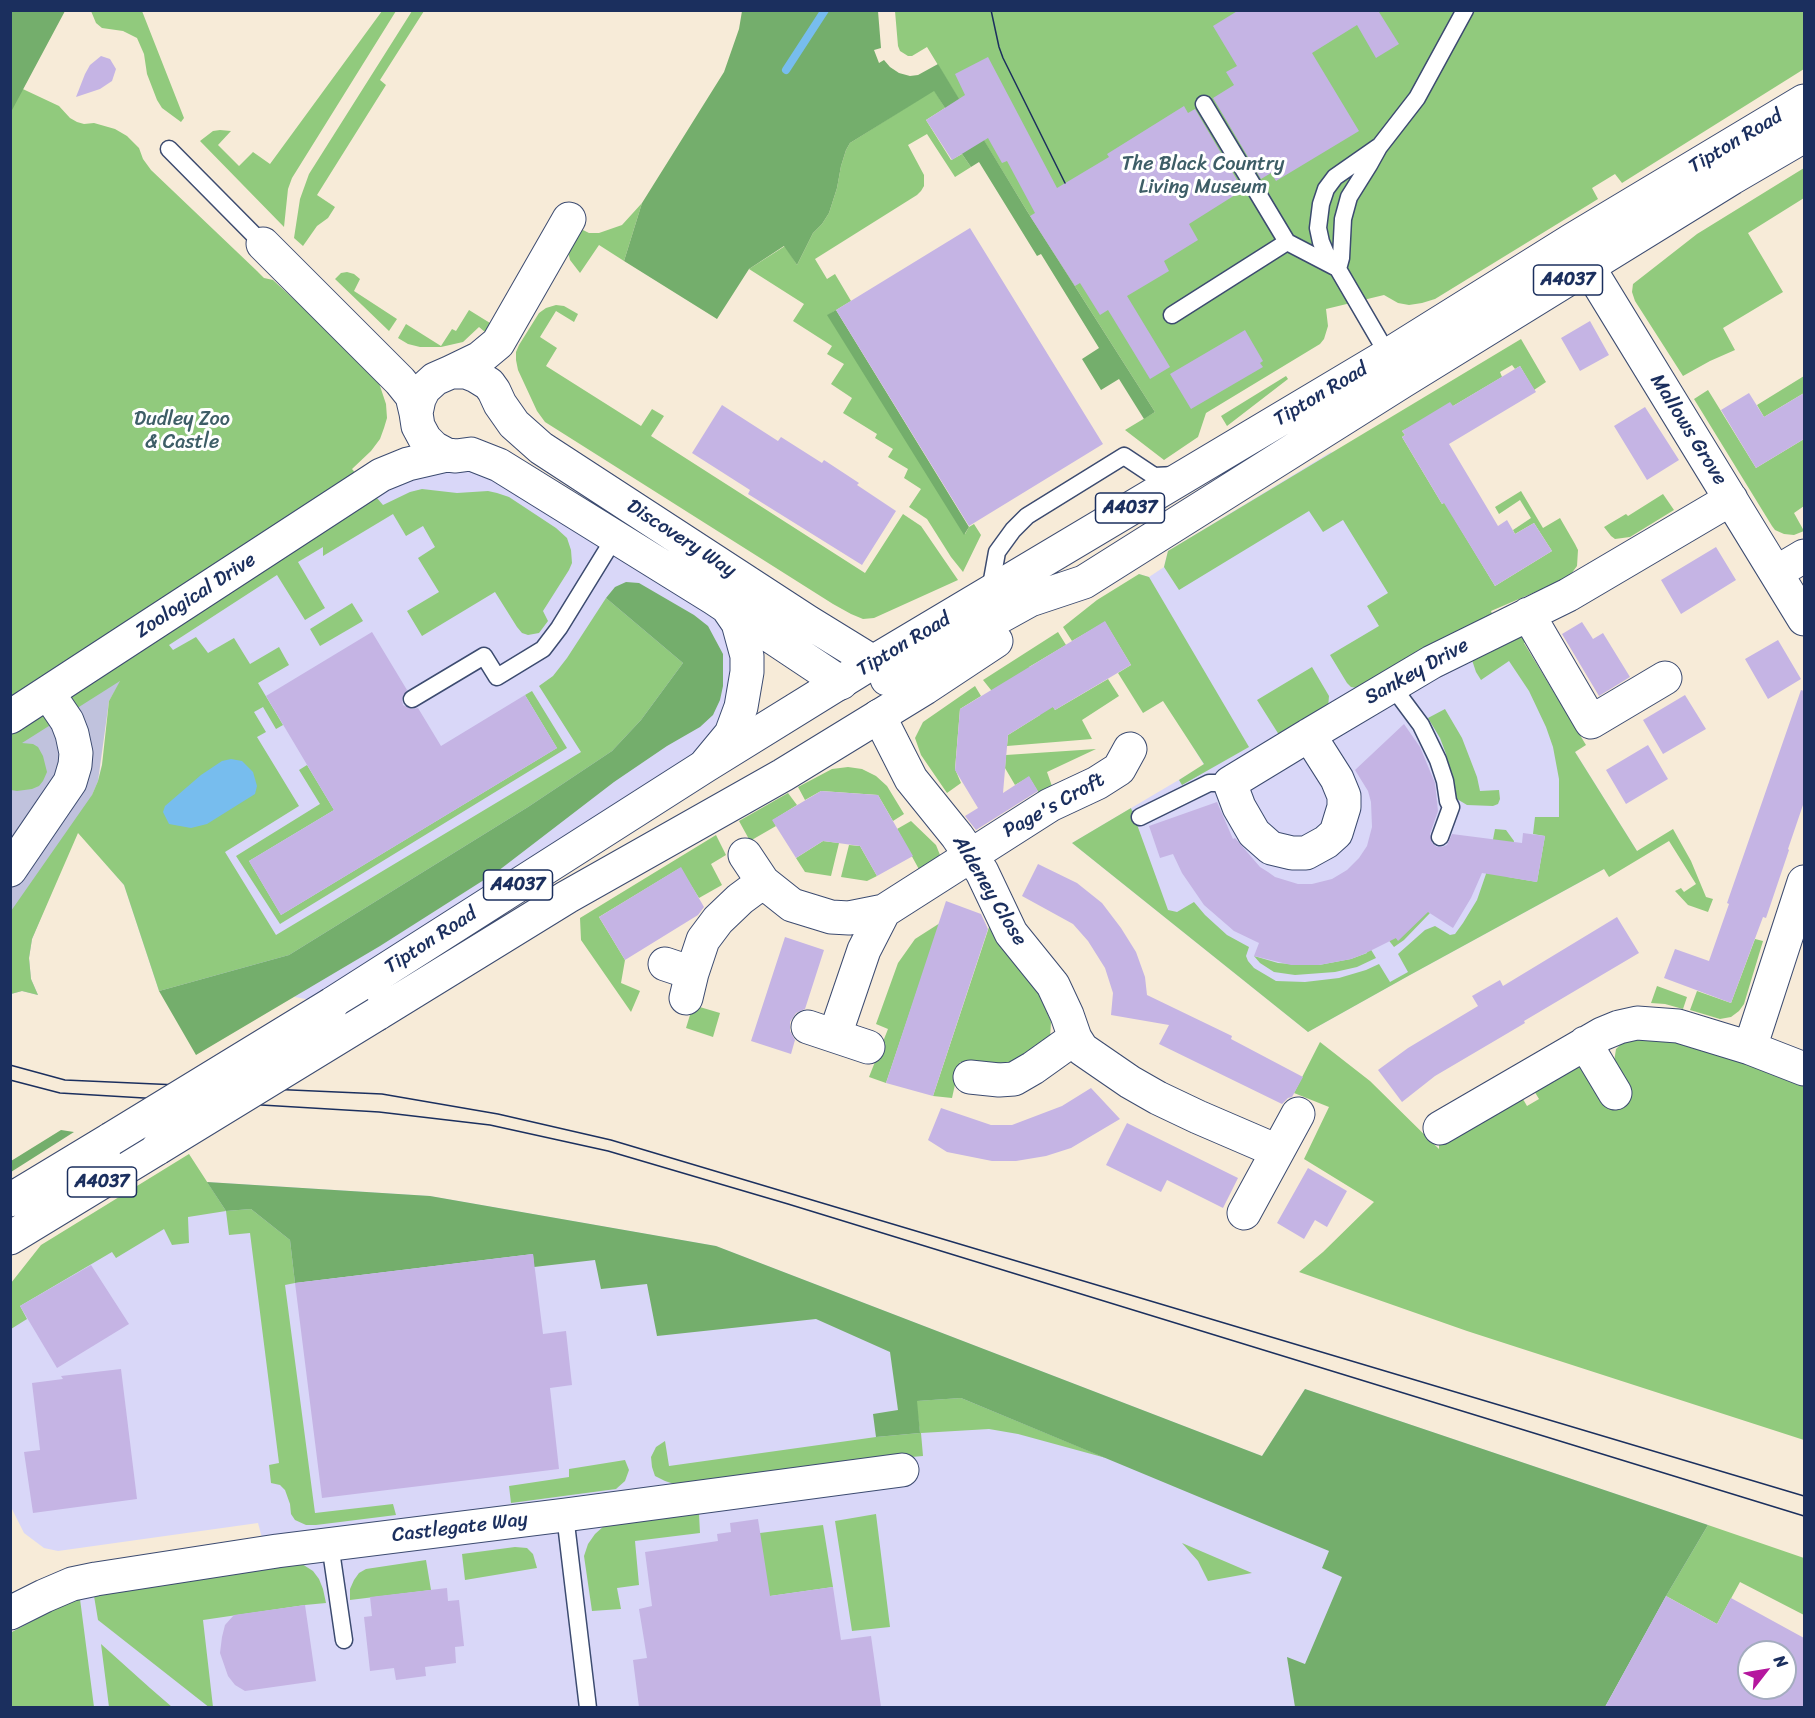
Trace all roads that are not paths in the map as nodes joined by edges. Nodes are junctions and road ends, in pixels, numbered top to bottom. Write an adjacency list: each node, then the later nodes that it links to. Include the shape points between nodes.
1 (1465, 10): 5 (lane, via 1417,98)
2 (1804, 101): 10 (street, Tipton Road / A4037)
3 (1204, 104): 8 (lane)
4 (1804, 136): 10 (street, Tipton Road / A4037)
5 (1379, 147): 11 (lane, via 1349,197); 11 (lane, via 1335,177 1326,189 1318,228 1327,256)
6 (169, 149): 9 (lane)
7 (569, 219): 13 (street)
8 (1287, 242): 11 (lane); 12 (lane)
9 (263, 244): 14 (street, Discovery Way)
10 (1580, 254): 15 (street, Tipton Road / A4037); 22 (street, Mallows Grove)
11 (1338, 269): 15 (lane)
12 (1172, 315)
13 (498, 343): 16 (street, via 480,358); 17 (street, via 494,372)
14 (386, 366): 16 (street, Discovery Way, via 418,376); 18 (street, Discovery Way, via 412,396)
15 (1395, 368): 20 (street, Tipton Road / A4037); 33 (street, Tipton Road / A4037, via 925,688)
16 (446, 374): 17 (street, Discovery Way, via 466,372 476,376 489,384); 18 (street, via 424,389)
17 (498, 401): 19 (street, via 501,420 493,439 482,449); 25 (street, Discovery Way, via 514,424 541,448)
18 (416, 413): 19 (street, Discovery Way, via 418,426 434,448); 21 (street, Zoological Drive, via 407,438)
19 (459, 454): 21 (street, Zoological Drive, via 408,464); 23 (street, Discovery Way, via 499,465)
20 (1188, 474): 26 (street, Tipton Road / A4037); 26 (lane, via 1154,476 1124,456 1027,516 1013,530 997,552)
21 (381, 475): 32 (street, Zoological Drive)
22 (1731, 499): 24 (street, Mallows Grove); 28 (street, Sankey Drive, via 1608,573)
23 (615, 537): 27 (street, Discovery Way); 34 (lane, via 543,649 497,677 484,656)
24 (1791, 564): 29 (street, Mallows Grove)
25 (732, 572): 27 (street); 33 (street, Discovery Way, via 808,622)
26 (990, 592): 33 (street, Tipton Road / A4037)
27 (721, 603): 33 (street, Discovery Way); 38 (street, via 738,623 747,672 731,734)
28 (1528, 614): 30 (street, via 1591,722); 31 (street, Sankey Drive)
29 (1804, 619)
30 (1665, 678)
31 (1392, 686): 36 (street, Sankey Drive); 41 (lane, via 1421,725 1445,781 1451,807)
32 (48, 693): 35 (street, Zoological Drive); 44 (street, via 72,734 75,765 70,782)
33 (863, 697): 38 (street, Tipton Road / A4037); 43 (street, Aldeney Close, via 910,779); 49 (street, Tipton Road / A4037, via 783,775)
34 (412, 699)
35 (10, 717)
36 (1309, 735): 39 (street); 39 (street, via 1344,796 1336,832 1322,844 1306,853 1271,848 1254,833)
37 (1130, 749): 43 (street, Page's Croft, via 1119,769 1050,805)
38 (705, 766): 48 (street, Tipton Road / A4037)
39 (1230, 783): 40 (lane, via 1209,783)
40 (1140, 817)
41 (1440, 837)
42 (746, 855): 45 (street)
43 (970, 855): 47 (street, Page's Croft); 51 (street, Aldeney Close, via 1011,933 1053,985)
44 (10, 870)
45 (763, 882): 47 (street, via 792,905 831,917 849,918); 50 (street, via 718,920)
46 (1804, 882): 54 (street)
47 (884, 911): 53 (street, via 821,1031)
48 (437, 937): 49 (street); 61 (street, Tipton Road / A4037, bridge)
49 (454, 966): 63 (street, Tipton Road / A4037, bridge)
50 (681, 978)
51 (1075, 1038): 56 (street, via 1014,1079); 60 (street, Aldeney Close, via 1097,1061 1158,1098)
52 (1585, 1043): 54 (street, via 1637,1023 1678,1026); 57 (street); 59 (street)
53 (868, 1047)
54 (1750, 1048): 55 (street)
55 (1804, 1069)
56 (970, 1077)
57 (1615, 1093)
58 (1298, 1114): 60 (street)
59 (1440, 1128)
60 (1277, 1150): 62 (street)
61 (10, 1200)
62 (1244, 1213)
63 (10, 1238)
64 (902, 1470): 65 (street, Castlegate Way)
65 (565, 1515): 66 (street, Castlegate Way); 69 (lane)
66 (330, 1544): 67 (street, Castlegate Way, via 96,1579); 68 (lane)
67 (15, 1600)
68 (344, 1640)
69 (588, 1707)

